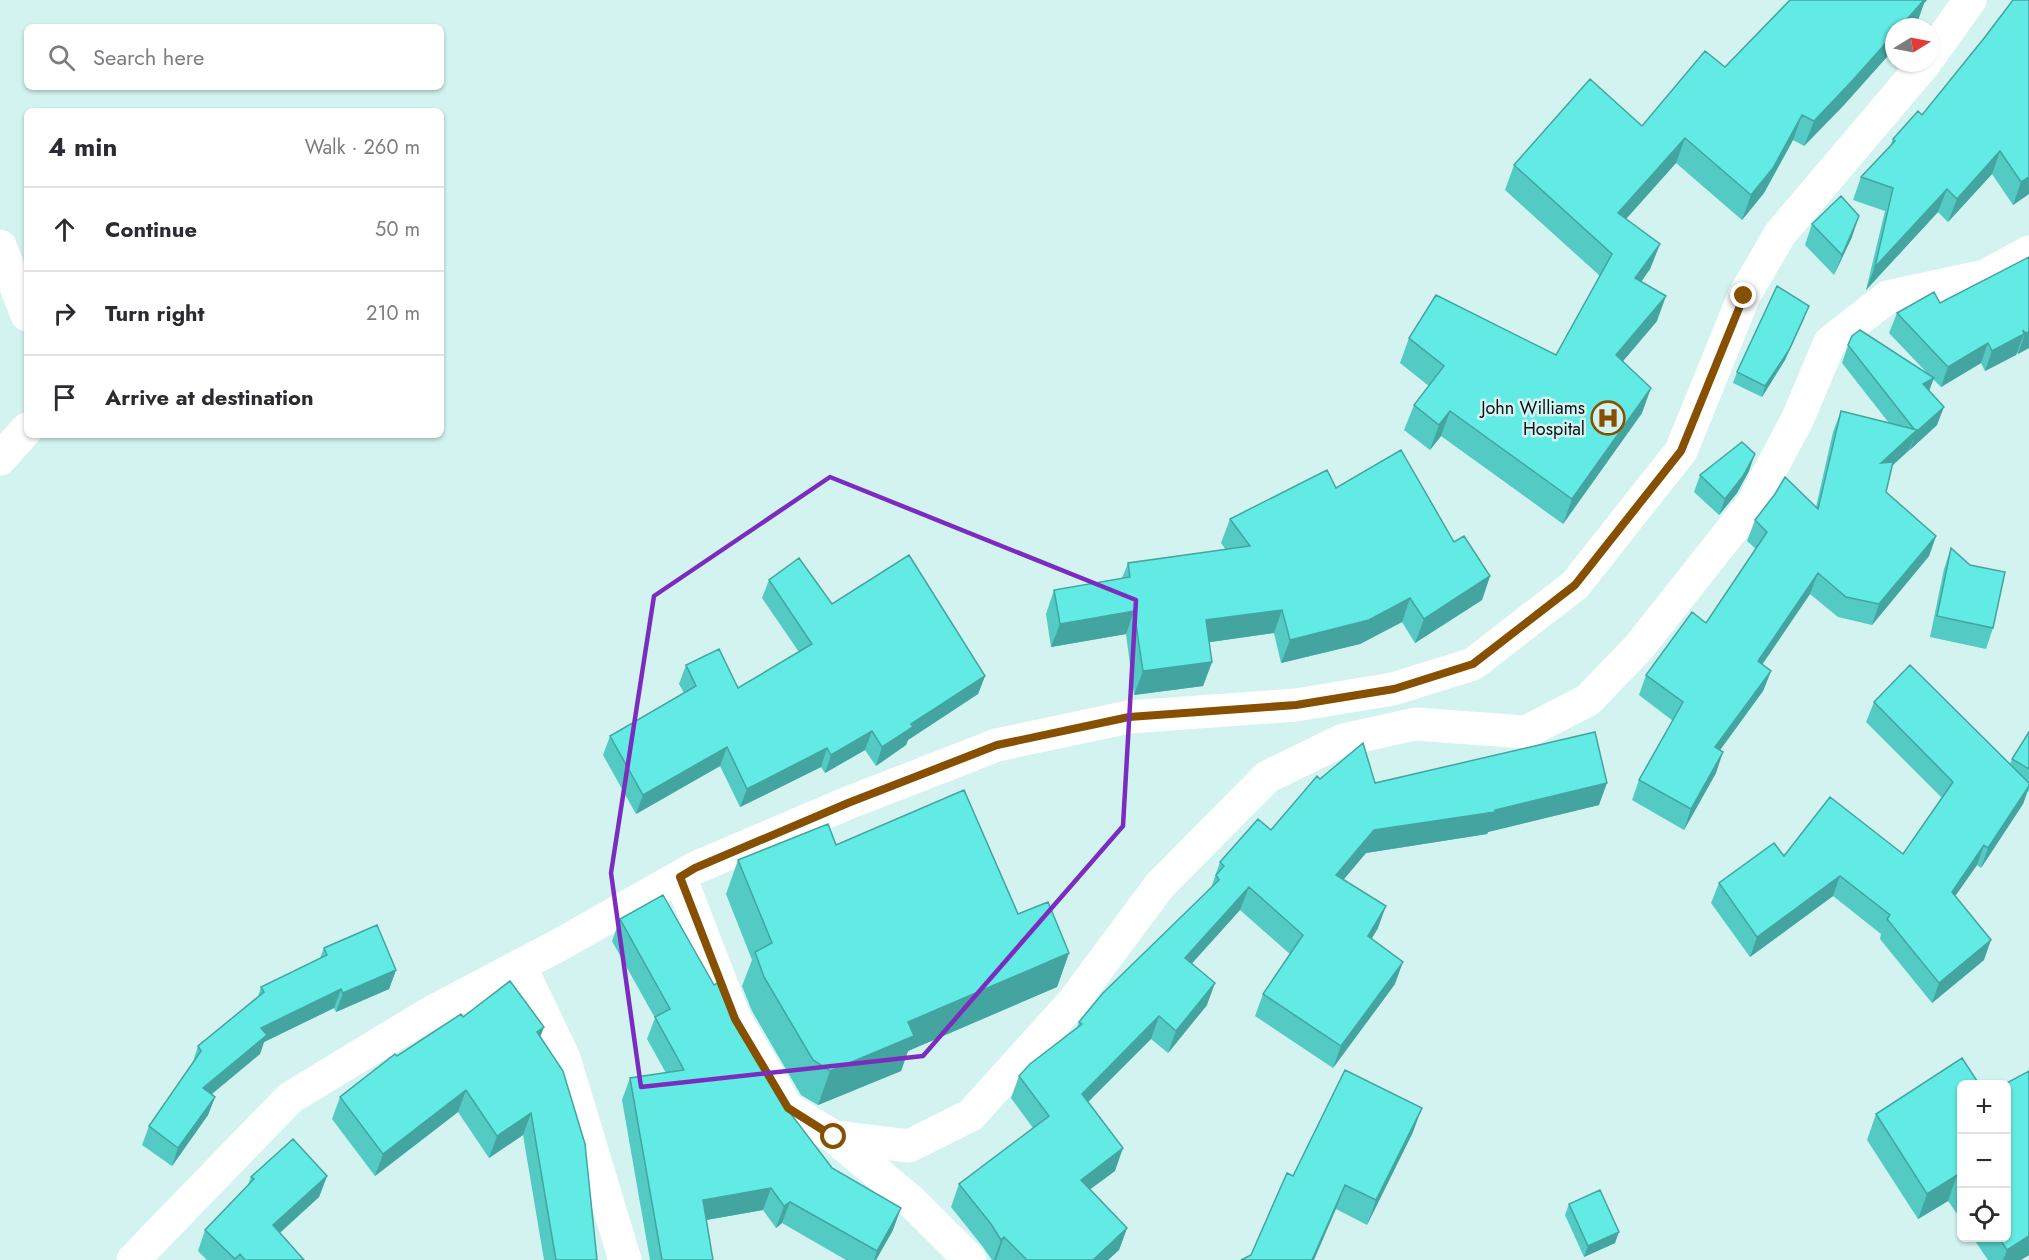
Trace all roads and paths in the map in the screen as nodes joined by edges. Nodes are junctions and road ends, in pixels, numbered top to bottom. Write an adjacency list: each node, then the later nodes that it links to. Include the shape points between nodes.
1 (1970, 0): 2 (main road)
2 (1939, 43)
3 (1917, 72): 9 (main road, via 1780,234 1744,296 1681,451 1575,585 1473,664 1394,689 1296,705 1129,717 997,745 848,803)
4 (0, 246): 6 (main road)
5 (2029, 252): 11 (main road, via 1985,276 1888,297 1830,342 1798,418 1753,503 1639,647 1588,700 1526,732 1415,724 1343,740 1267,777 1160,885 1073,1002 971,1115 909,1146)
6 (24, 307)
7 (24, 432): 8 (main road)
8 (0, 459)
9 (680, 877): 10 (main road); 11 (main road, via 735,1019 788,1108)
10 (520, 966): 12 (main road, via 430,1013 290,1098); 13 (main road, via 564,1059)
11 (834, 1137): 14 (main road, via 911,1201)
12 (134, 1260)
13 (625, 1260)
14 (970, 1260)

